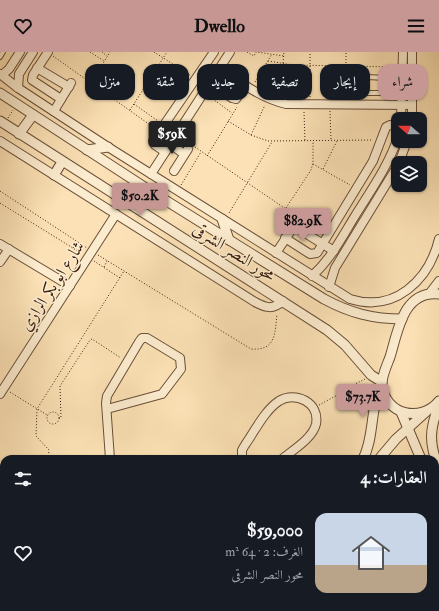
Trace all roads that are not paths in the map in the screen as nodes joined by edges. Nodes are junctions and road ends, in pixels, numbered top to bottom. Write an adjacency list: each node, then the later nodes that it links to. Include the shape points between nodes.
1 (3, 52): 9 (lane)
2 (20, 52): 13 (street, via 9,69)
3 (33, 52): 17 (street, via 19,74)
4 (48, 52): 12 (street)
5 (214, 52): 15 (street)
6 (230, 52): 10 (street)
7 (403, 52): 11 (street)
8 (412, 52): 24 (street)
9 (0, 57)
10 (222, 64)
11 (403, 64)
12 (37, 68): 20 (street, via 32,77 34,82); 20 (street, via 70,85)
13 (1, 75): 17 (street)
14 (390, 78): 14 (lane, via 368,77 363,81 363,90 367,93 388,93)
15 (195, 81): 16 (street); 37 (street, via 153,143)
16 (197, 83)
17 (18, 88): 25 (street)
18 (249, 88): 23 (street, via 268,99 286,104)
19 (0, 93): 28 (street, محور النصر الشرقى)
20 (61, 98): 25 (street)
21 (199, 100): 33 (street)
22 (402, 100): 23 (street)
23 (402, 105): 24 (street); 26 (street)
24 (412, 105): 27 (street)
25 (54, 111): 34 (street)
26 (402, 112)
27 (412, 112)
28 (32, 116): 31 (street); 36 (street, محور النصر الشرقى)
29 (2, 122): 31 (street, محور النصر الشرقى)
30 (391, 125): 43 (street, via 388,125 373,161)
31 (19, 134): 38 (street, محور النصر الشرقى)
32 (0, 141): 40 (street)
33 (170, 144): 37 (street); 39 (street, via 189,150)
34 (108, 147): 36 (street); 41 (street)
35 (393, 148): 44 (street, via 385,168)
36 (87, 150): 49 (street, محور النصر الشرقى)
37 (165, 152): 41 (street)
38 (62, 162): 40 (street); 62 (street, محور النصر الشرقى)
39 (174, 171)
40 (54, 174): 45 (street)
41 (151, 174): 46 (street)
42 (391, 177): 59 (street, via 335,268)
43 (356, 190): 44 (street); 50 (street)
44 (366, 198): 53 (street)
45 (116, 214): 58 (street, شارع ابو بكر الرازي); 62 (street, via 255,302 270,308)
46 (223, 220): 49 (street); 54 (street)
47 (285, 238): 50 (street, via 291,227 296,226); 50 (street, via 312,255 317,253); 54 (street)
48 (439, 239): 59 (street, via 433,259 423,275 407,290 394,297 375,302 362,302 345,297)
49 (229, 240): 63 (street, محور النصر الشرقى, via 343,309 375,318)
50 (325, 240): 53 (street)
51 (0, 244): 52 (street)
52 (9, 249): 55 (street); 58 (street)
53 (334, 251): 56 (street)
54 (276, 253): 56 (street)
55 (0, 262)
56 (312, 276): 59 (street)
57 (439, 281): 60 (street)
58 (70, 286): 65 (street, شارع ابو بكر الرازي)
59 (329, 287)
60 (428, 294): 61 (street); 63 (street, via 412,302)
61 (439, 294)
62 (280, 304): 64 (street, محور النصر الشرقى, via 333,335)
63 (402, 319): 64 (street)
64 (378, 381): 69 (street, محور النصر الشرقى, via 388,402); 75 (street, via 371,436)
65 (2, 391)
66 (439, 401): 70 (street)
67 (439, 405): 78 (street, via 431,437)
68 (107, 409): 68 (street, via 109,390 140,340 147,338 180,358 182,365 160,396); 72 (street)
69 (401, 412): 70 (street); 71 (street)
70 (426, 412): 71 (street)
71 (408, 429): 76 (street); 77 (street)
72 (110, 455)
73 (242, 455): 74 (street, via 245,445 270,409 290,396 306,400 316,415 316,425 309,435)
74 (286, 455)
75 (364, 455)
76 (382, 455)
77 (419, 455)
78 (436, 455)

